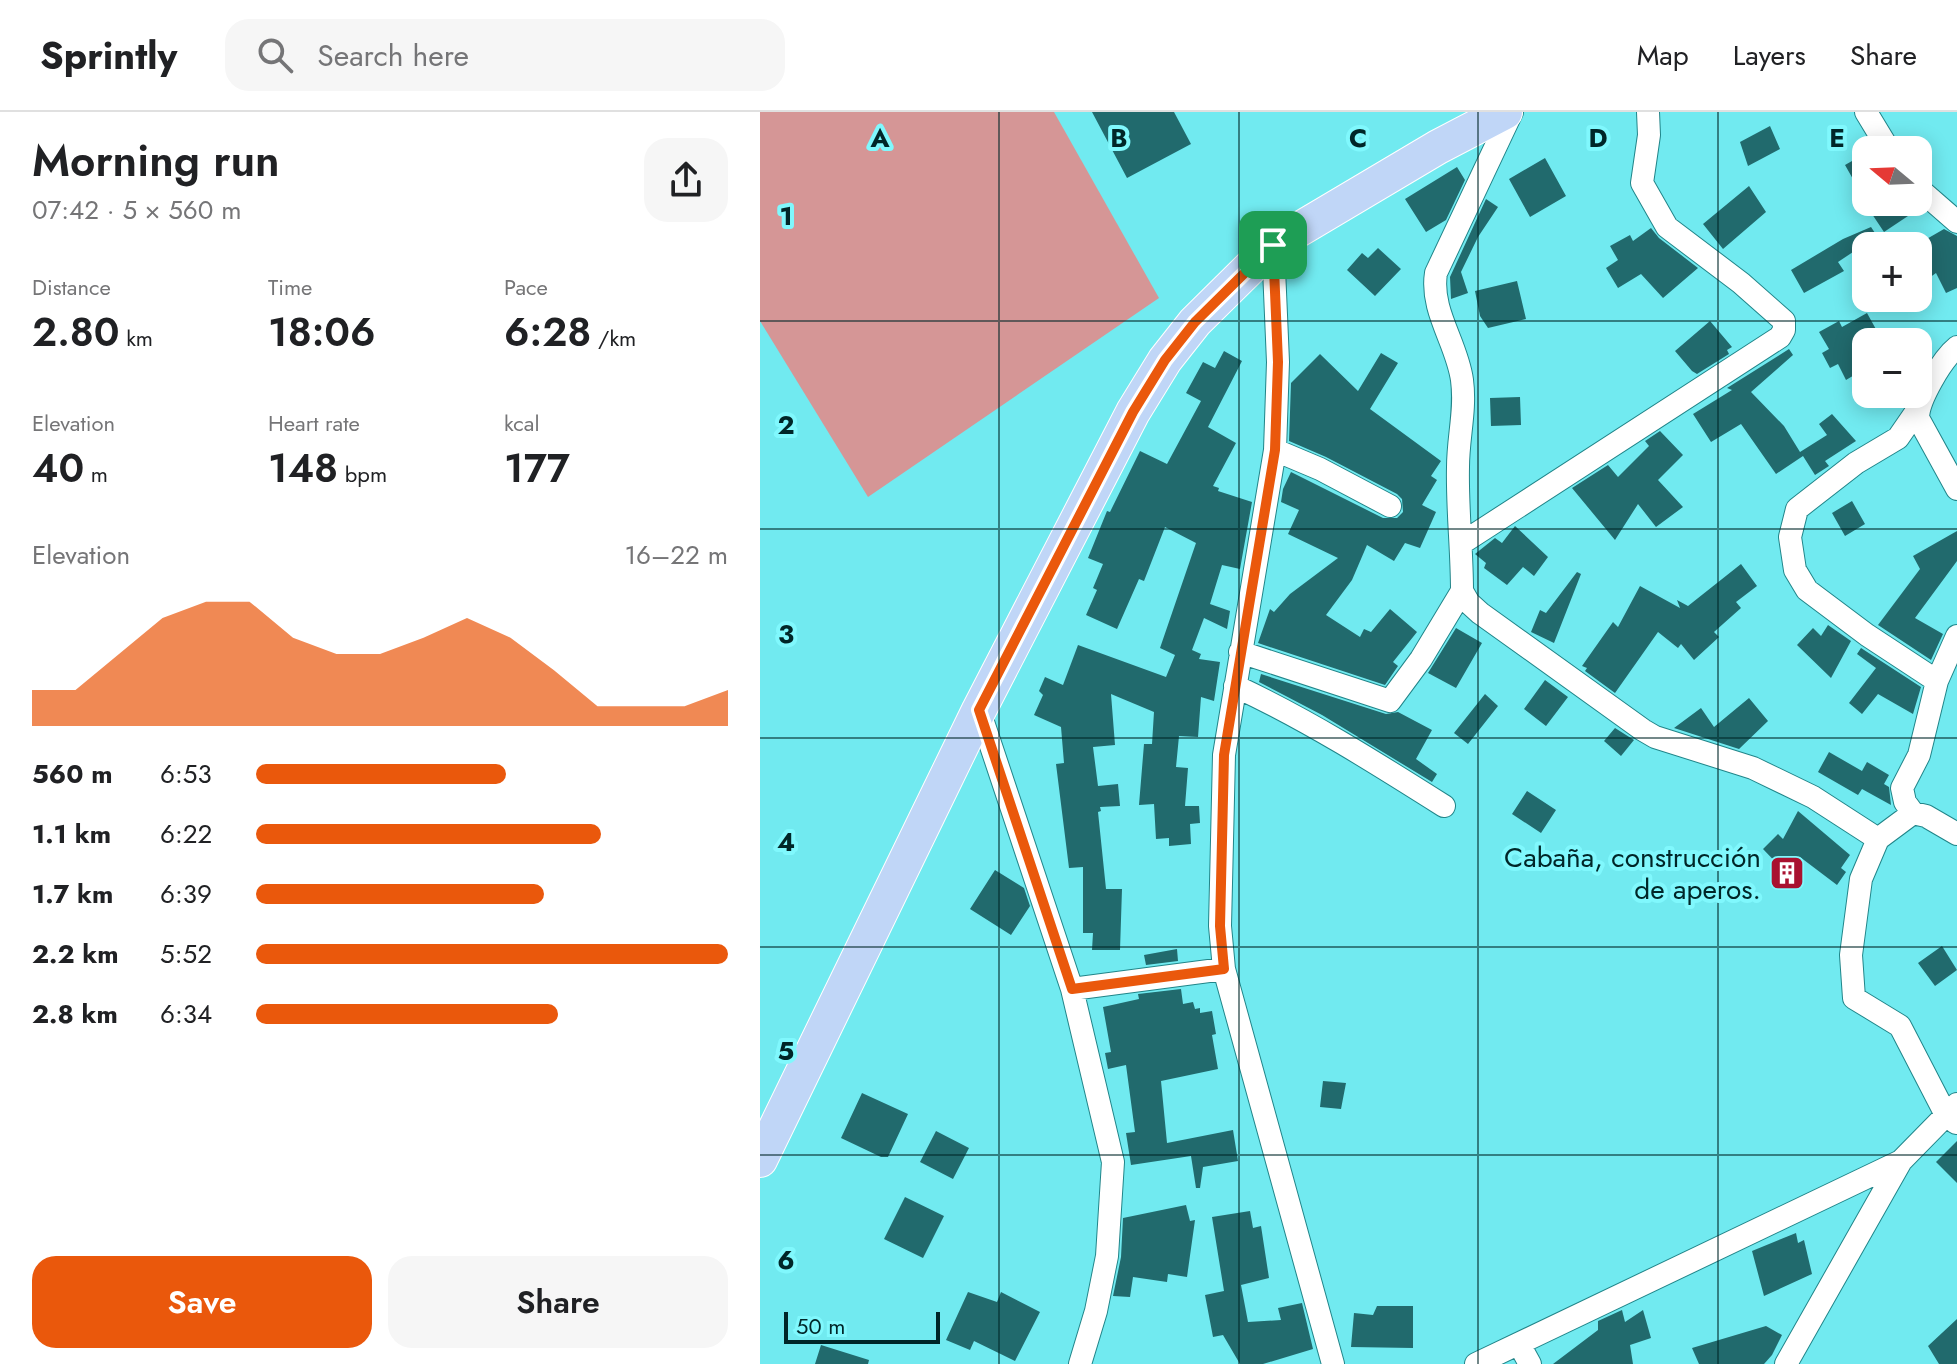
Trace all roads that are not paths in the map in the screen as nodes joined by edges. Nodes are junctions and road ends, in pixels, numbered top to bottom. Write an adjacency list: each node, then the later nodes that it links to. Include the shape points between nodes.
1 (1505, 112): 8 (main road)
2 (1512, 112): 14 (street, via 1434,284 1464,403 1458,465)
3 (1648, 112): 14 (street, via 1642,183 1662,219 1784,321 1784,330 1657,419)
4 (1866, 112): 5 (street)
5 (1881, 136)
6 (1932, 200): 7 (street)
7 (1957, 222)
8 (1273, 245): 11 (street); 20 (main road, via 1195,322 1165,360)
9 (1957, 347): 10 (street)
10 (1918, 409): 12 (street); 18 (street, via 1898,438 1797,509 1790,537 1795,570 1807,590)
11 (1275, 450): 13 (street); 17 (street)
12 (1957, 489)
13 (1390, 506)
14 (1462, 543): 15 (street)
15 (1462, 591): 17 (street, via 1390,701); 24 (street, via 1480,613 1643,730 1753,768 1813,797)
16 (1957, 636): 18 (street)
17 (1240, 652): 19 (street)
18 (1937, 681): 22 (street, via 1922,747 1902,788)
19 (1235, 686): 21 (street, via 1285,709); 25 (street, via 1224,755)
20 (979, 710): 26 (street); 28 (main road)
21 (1444, 806)
22 (1913, 813): 23 (street); 24 (street)
23 (1957, 834)
24 (1878, 839): 27 (street, via 1861,879 1851,955 1854,998 1900,1026)
25 (1224, 969): 26 (street); 32 (street)
26 (1072, 989): 31 (street, via 1113,1162 1107,1256)
27 (1953, 1114): 29 (street)
28 (760, 1160)
29 (1901, 1161): 30 (street); 34 (street)
30 (1524, 1354): 33 (street)
31 (1080, 1364)
32 (1333, 1364)
33 (1476, 1364)
34 (1786, 1364)

